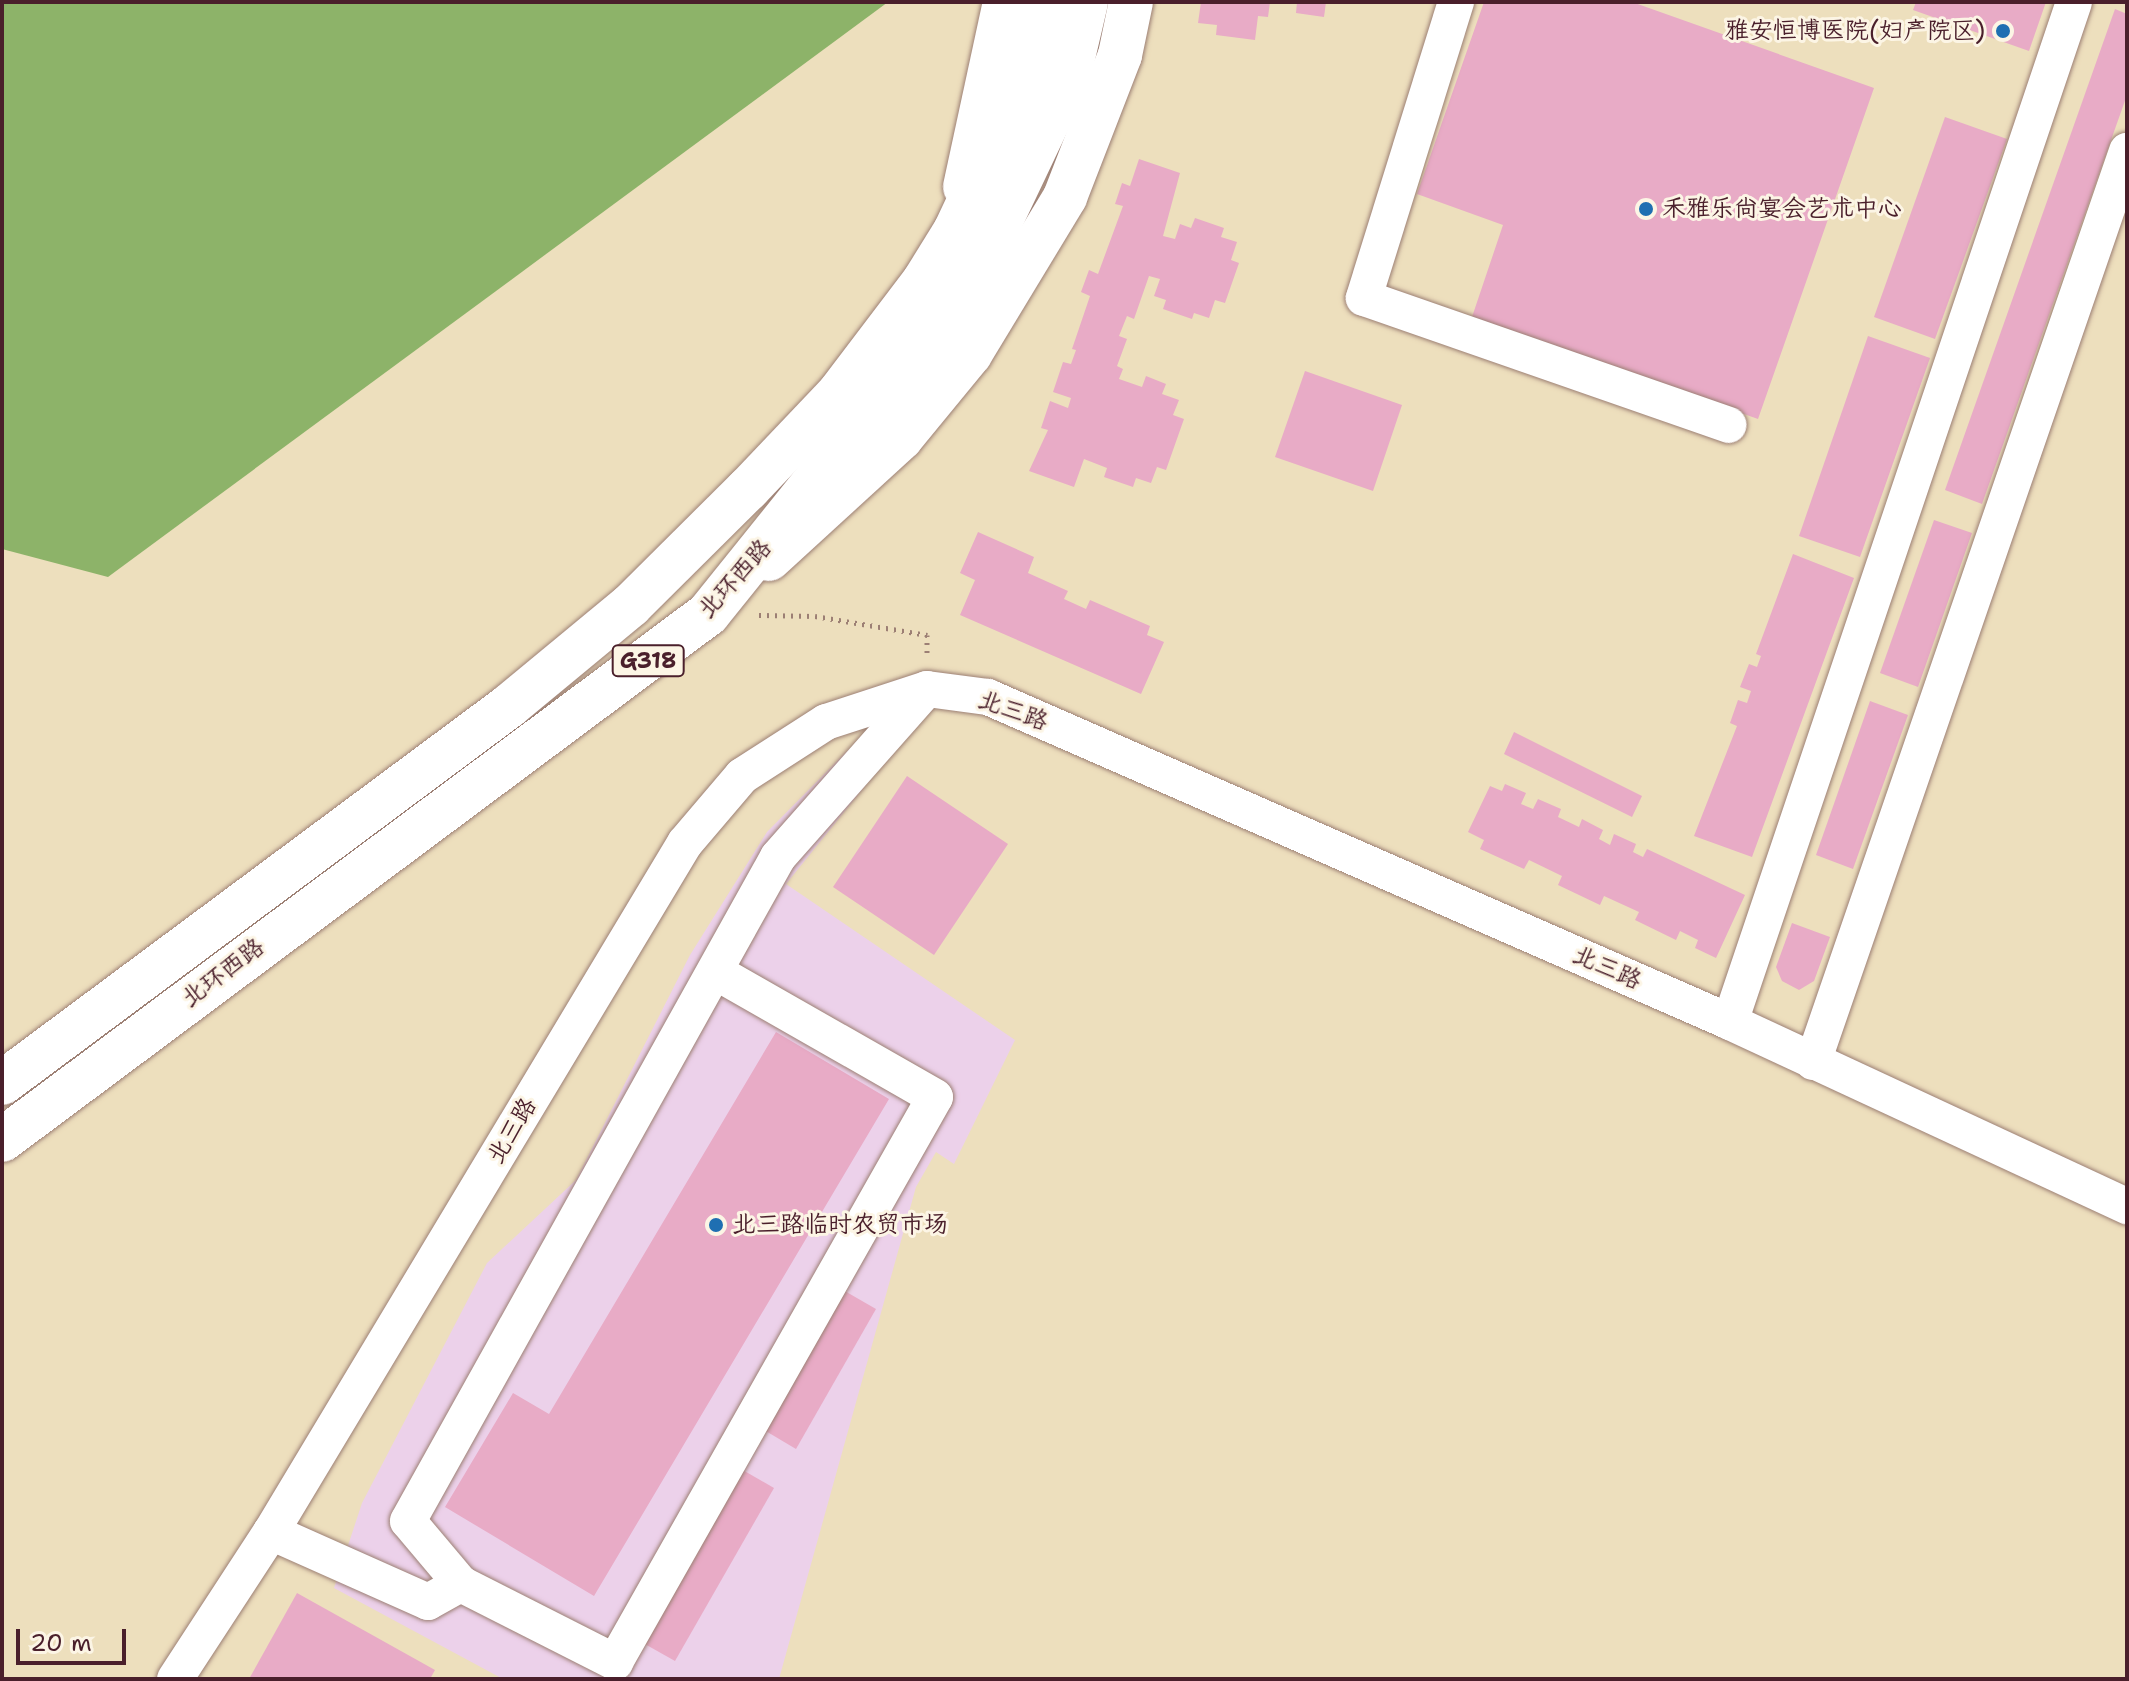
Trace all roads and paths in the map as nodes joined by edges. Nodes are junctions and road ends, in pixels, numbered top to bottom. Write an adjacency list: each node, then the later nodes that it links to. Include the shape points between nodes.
1 (1005, 2): 8 (main road)
2 (1048, 2): 8 (main road, 北环西路 / G318, via 1028,76)
3 (1086, 2): 10 (main road, 北环西路 / G318, via 1068,79 967,292)
4 (1131, 2): 10 (main road, via 1120,55 1065,197 970,354 901,438)
5 (1456, 2): 9 (street, via 1364,298)
6 (2074, 2): 13 (street)
7 (2127, 151): 14 (street)
8 (955, 231): 15 (main road, 北环西路 / G318, via 839,393 631,605 509,706)
9 (1728, 425)
10 (708, 614): 11 (path, via 815,616 927,635); 16 (main road, 北环西路 / G318)
11 (927, 689): 12 (street, via 778,857); 13 (street, 北三路, via 988,697); 18 (street, 北三路, via 814,729 742,776 685,843)
12 (716, 972): 19 (street, via 408,1521); 19 (street, via 935,1097 615,1662)
13 (1730, 1022): 14 (street, 北三路)
14 (1813, 1062): 17 (street, 北三路)
15 (2, 1083)
16 (2, 1140)
17 (2127, 1206)
18 (271, 1532): 19 (street, via 428,1602); 20 (street, 北三路)
19 (461, 1584)
20 (175, 1679)

